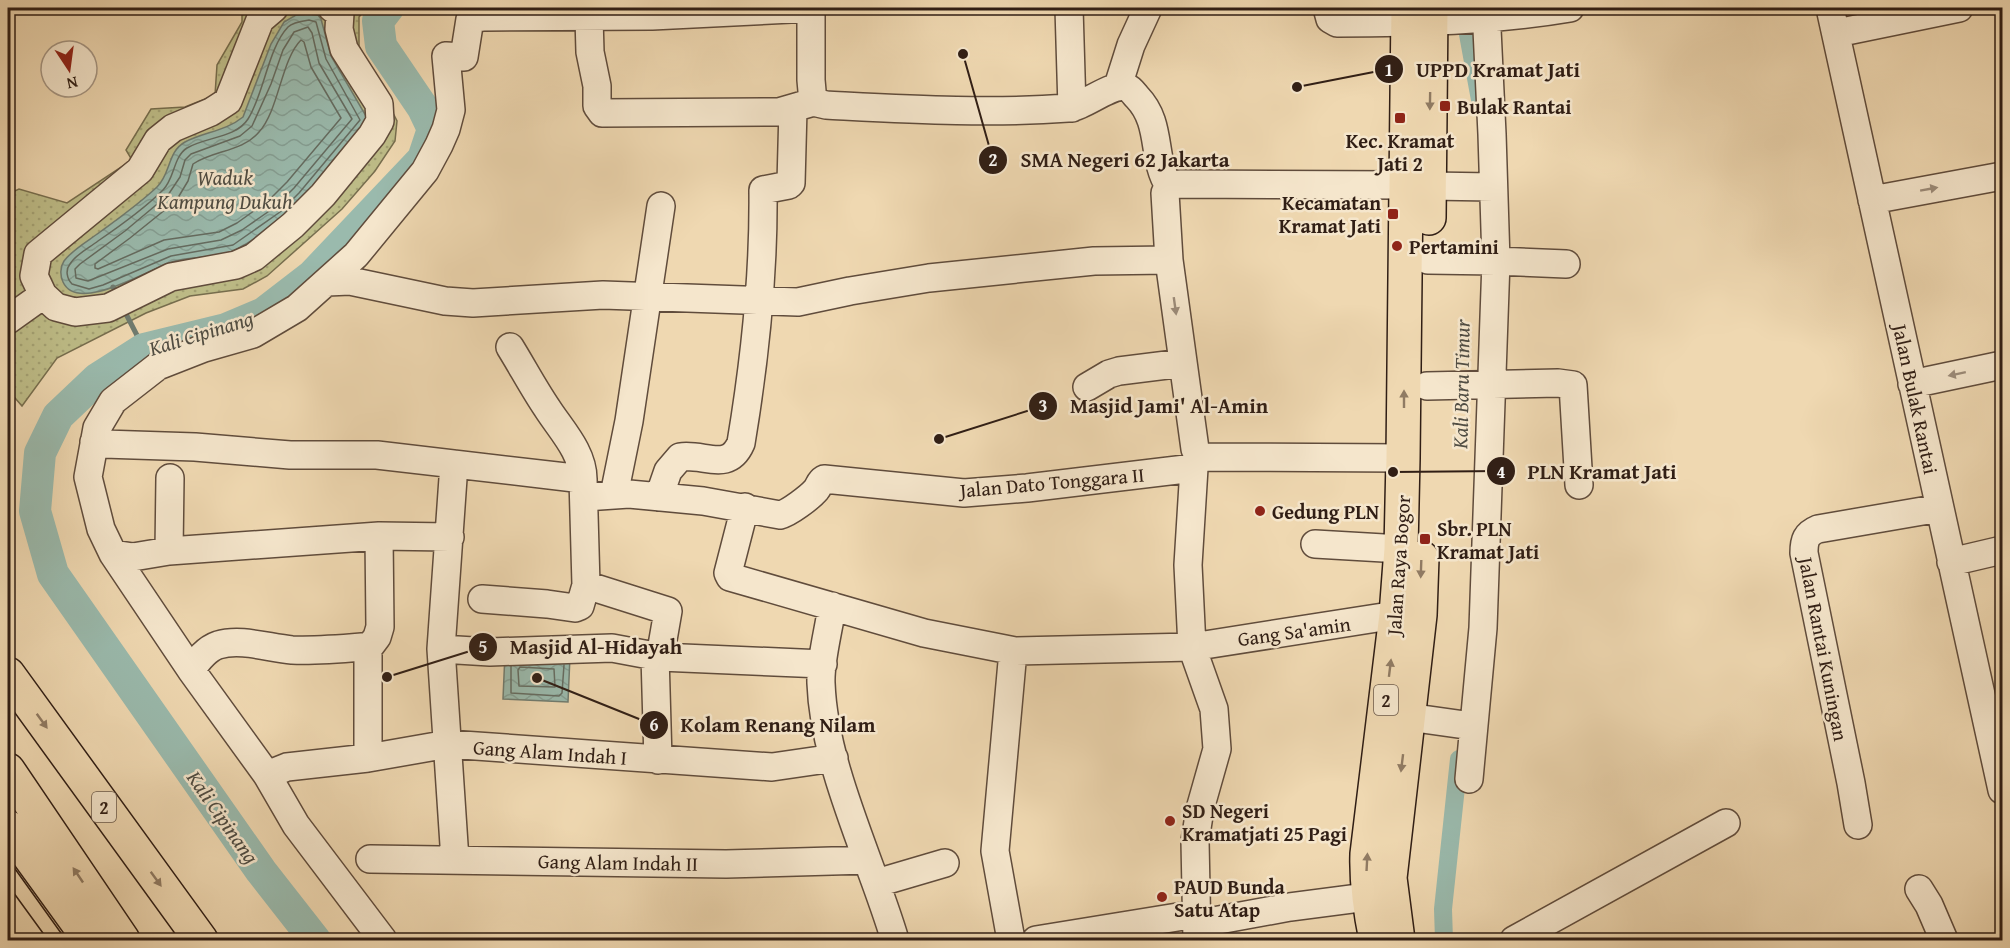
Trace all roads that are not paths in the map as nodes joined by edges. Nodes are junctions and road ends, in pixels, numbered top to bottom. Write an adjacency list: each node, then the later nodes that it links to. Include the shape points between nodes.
1 (274, 8): 28 (street, via 260,20 228,101 173,128 158,140 140,170 38,254 34,276)
2 (811, 8): 10 (street); 15 (street)
3 (1069, 8): 16 (street)
4 (1148, 8): 14 (street)
5 (1327, 8): 11 (street, via 1330,19 1337,23)
6 (1570, 8): 11 (street, via 1519,15)
7 (1830, 8): 13 (street, Jalan Bulak Rantai)
8 (1959, 8): 13 (street)
9 (340, 9): 28 (street, via 339,29 345,49 379,104 380,121 323,195 293,225 254,257 236,265 171,277 119,303 75,312 56,306)
10 (652, 11): 12 (street)
11 (1447, 15): 18 (highway, Jalan Raya Bogor / 2); 20 (street)
12 (589, 17): 15 (street, via 597,106 602,113 738,114 779,112); 27 (street, via 470,19 464,57 446,56 450,116 425,171 356,255)
13 (1837, 33): 21 (street, Jalan Bulak Rantai)
14 (1118, 86): 16 (street); 19 (street, via 1128,88 1149,112)
15 (803, 106): 16 (street, via 942,111); 30 (street, via 791,183 764,190)
16 (1072, 108)
17 (2002, 176): 21 (street, one-way to 17)
18 (1418, 185): 19 (street); 20 (street); 24 (highway, Jalan Raya Bogor / 2); 35 (highway, Jalan Raya Bogor / 2)
19 (1169, 186): 23 (street, via 1165,193)
20 (1488, 187): 25 (street)
21 (1872, 200): 36 (street, Jalan Bulak Rantai)
22 (661, 206): 29 (street)
23 (1169, 260): 30 (street, via 1094,261 929,278 798,302); 33 (street, one-way to 33)
24 (1428, 260): 25 (street); 35 (highway, Jalan Raya Bogor / 2)
25 (1488, 261): 26 (street); 37 (street)
26 (1566, 264)
27 (327, 282): 29 (street, via 350,281 473,303); 39 (street, via 297,308 253,334 159,366 113,400 97,428)
28 (43, 295): 31 (street)
29 (648, 295): 30 (street); 46 (street)
30 (759, 301): 47 (street, via 750,388 738,450 720,460 680,457 668,471)
31 (8, 320)
32 (510, 347): 45 (street, via 567,436 581,467)
33 (1183, 363): 38 (street, via 1119,371); 41 (street)
34 (2002, 365): 36 (street, one-way to 36)
35 (1419, 371): 37 (street); 40 (highway, Jalan Raya Bogor / 2, one-way to 35); 70 (highway, Jalan Raya Bogor / 2, one-way to 70, via 1420,615)
36 (1912, 384): 49 (street, Jalan Bulak Rantai)
37 (1484, 385): 44 (street, via 1573,385); 71 (street, via 1483,628)
38 (1087, 387)
39 (94, 442): 42 (street, via 290,455 377,455); 56 (street, via 88,477 101,529)
40 (1403, 458): 41 (street); 53 (highway, Jalan Raya Bogor / 2)
41 (1196, 463): 48 (street, Jalan Dato Tonggara II, via 1027,488 964,493 824,479 784,514); 62 (street, via 1188,565)
42 (454, 464): 45 (street); 51 (street)
43 (170, 478): 55 (street)
44 (1579, 485)
45 (584, 488): 46 (street); 58 (street)
46 (614, 495): 47 (street)
47 (659, 497): 48 (street)
48 (745, 507): 60 (street, via 729,576)
49 (1940, 508): 57 (street, Jalan Bulak Rantai); 81 (street, Jalan Rantai Kuningan, via 1818,529 1805,540 1804,553)
50 (379, 536): 51 (street); 55 (street); 63 (street, via 380,627)
51 (450, 537): 64 (street)
52 (1315, 544): 53 (street)
53 (1401, 549): 61 (highway, Jalan Raya Bogor / 2)
54 (2002, 550): 57 (street)
55 (169, 551): 56 (street, via 133,557)
56 (113, 554): 68 (street)
57 (1951, 562): 79 (street, Jalan Bulak Rantai)
58 (586, 585): 59 (street, via 575,608); 66 (street, via 668,611)
59 (482, 599)
60 (832, 606): 65 (street, Gang Sa'amin, via 924,633); 67 (street)
61 (1396, 615): 62 (street, Gang Sa'amin); 88 (highway, Jalan Raya Bogor / 2, one-way to 61, via 1367,854)
62 (1192, 647): 65 (street, Gang Sa'amin); 89 (street, via 1214,709 1217,735 1196,842)
63 (368, 649): 68 (street, via 293,650 224,644 203,655); 73 (street)
64 (441, 649): 66 (street, via 490,652 612,648); 72 (street)
65 (1015, 651): 96 (street, via 995,851)
66 (657, 656): 67 (street); 75 (street)
67 (823, 664): 74 (street, via 820,681 824,718)
68 (191, 670): 77 (street)
69 (8, 674): 92 (highway, 2, one-way to 92)
70 (1408, 717): 71 (street); 99 (highway, Jalan Raya Bogor / 2, one-way to 99, via 1390,878)
71 (1464, 725): 78 (street)
72 (448, 744): 73 (street, Gang Alam Indah I); 75 (street, Gang Alam Indah I); 84 (street)
73 (368, 758): 77 (street, Gang Alam Indah I, via 287,767)
74 (834, 758): 75 (street, Gang Alam Indah I, via 772,768); 86 (street)
75 (658, 759)
76 (8, 770): 91 (highway, one-way to 76)
77 (267, 775): 93 (street, via 296,825)
78 (1468, 779)
79 (2002, 790)
80 (1726, 823): 100 (street)
81 (1858, 825)
82 (8, 827): 90 (highway)
83 (370, 859): 84 (street, Gang Alam Indah II)
84 (454, 860): 86 (street, Gang Alam Indah II, via 726,864)
85 (945, 863): 86 (street, Gang Alam Indah II)
86 (872, 871): 94 (street)
87 (1919, 889): 101 (street)
88 (1367, 897): 89 (street, via 1290,907); 98 (highway, Jalan Raya Bogor / 2)
89 (1196, 926): 97 (street)
90 (90, 940)
91 (123, 940)
92 (201, 940)
93 (383, 940)
94 (895, 940): 95 (street)
95 (901, 940)
96 (1011, 940)
97 (1036, 940)
98 (1376, 940)
99 (1398, 940)
100 (1514, 940)
101 (1944, 940)

